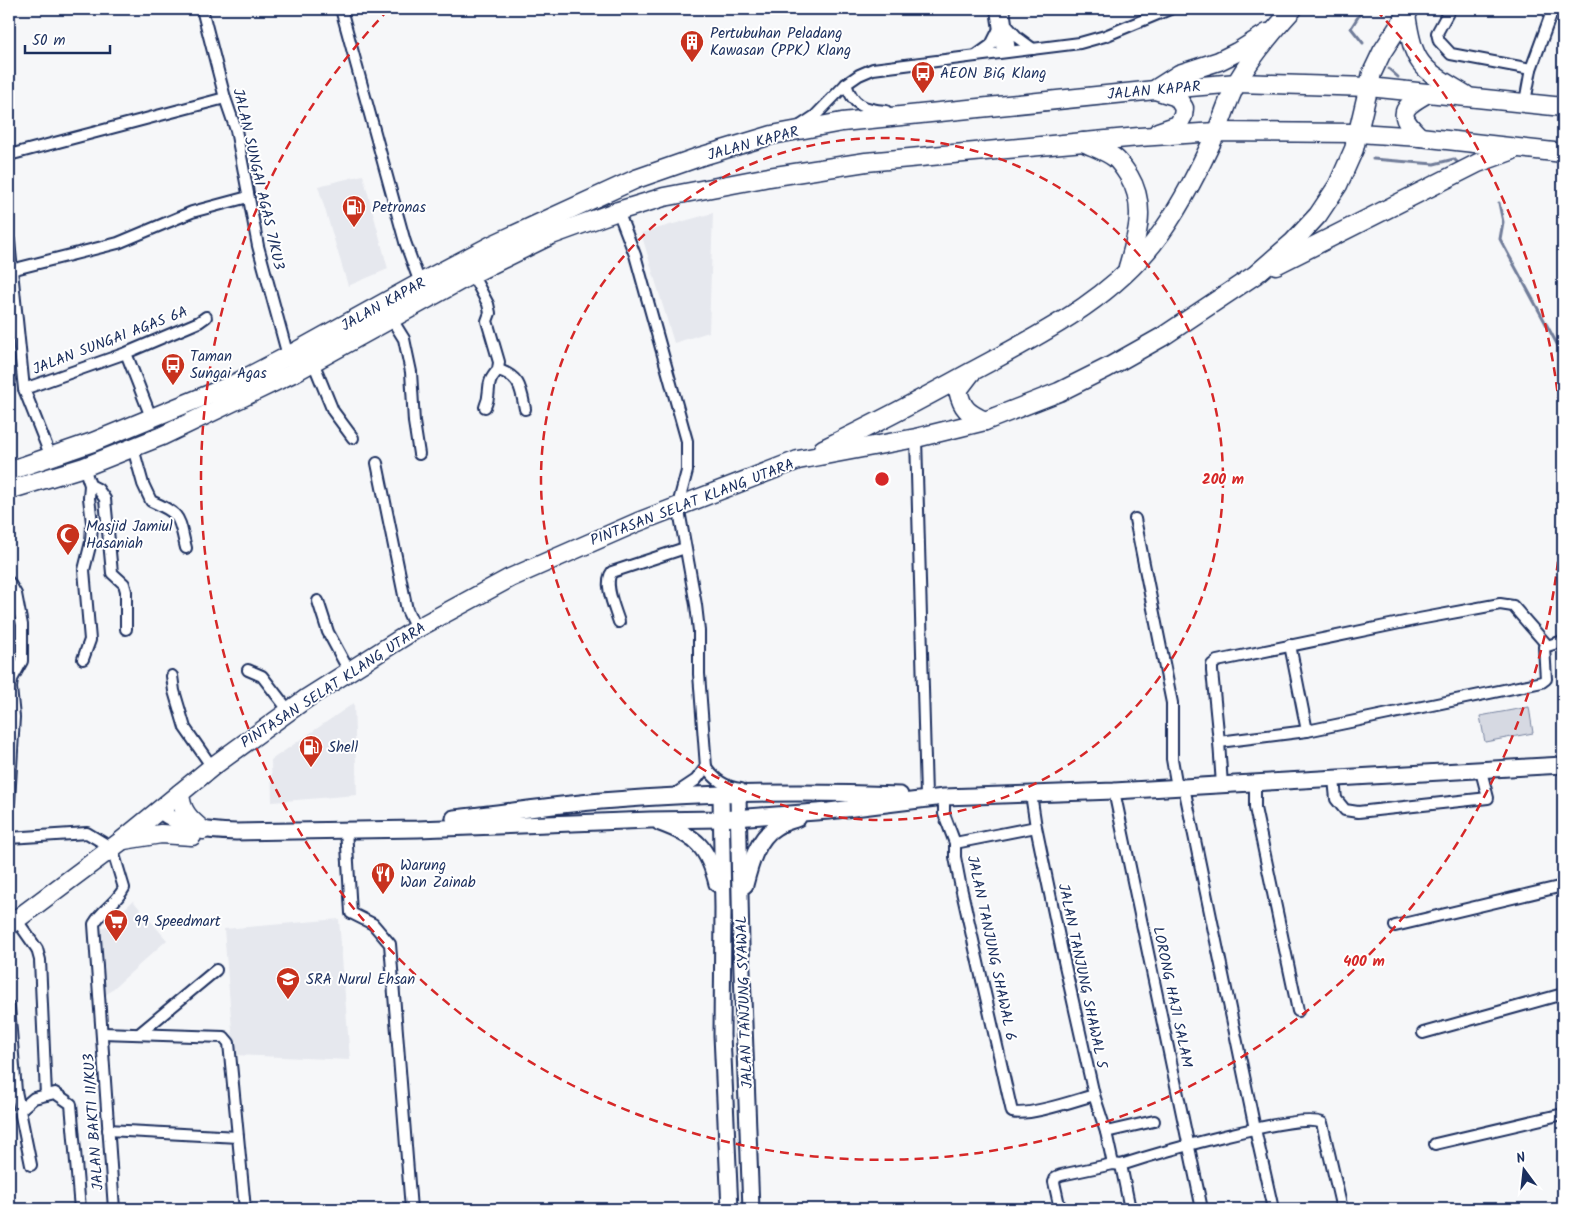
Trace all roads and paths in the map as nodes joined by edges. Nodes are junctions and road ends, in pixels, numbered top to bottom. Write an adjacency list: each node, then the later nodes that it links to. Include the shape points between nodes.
1 (202, 9): 22 (street, JALAN SUNGAI AGAS 7/KU3)
2 (341, 9): 42 (street, via 405,242)
3 (996, 9): 11 (street)
4 (1004, 9): 11 (street)
5 (1170, 9): 12 (street, via 1105,36)
6 (1293, 9): 10 (highway, PINTASAN SELAT KLANG UTARA)
7 (1450, 9): 15 (street, via 1437,34 1438,41 1451,54)
8 (1553, 9): 15 (street)
9 (1408, 12): 18 (highway, PINTASAN SELAT KLANG UTARA, via 1382,52); 21 (highway, via 1410,43 1422,65)
10 (1278, 26): 16 (highway, PINTASAN SELAT KLANG UTARA); 19 (highway, via 1237,52 1179,74)
11 (1003, 27): 12 (street); 13 (street); 14 (street, via 992,45)
12 (1033, 49): 13 (street)
13 (1006, 52): 14 (street)
14 (976, 56): 17 (street, via 873,69)
15 (1531, 69): 23 (street)
16 (1237, 83): 18 (highway, JALAN KAPAR); 19 (highway, JALAN KAPAR); 27 (highway, PINTASAN SELAT KLANG UTARA)
17 (846, 84): 25 (street, via 849,95 864,107); 26 (street, via 815,116)
18 (1369, 87): 20 (highway, JALAN KAPAR); 28 (highway, PINTASAN SELAT KLANG UTARA)
19 (1154, 90): 25 (highway, JALAN KAPAR); 29 (highway, via 1177,97 1184,108 1183,116 1178,125 1168,130)
20 (1428, 93): 21 (highway, JALAN KAPAR); 30 (highway, via 1406,108 1404,117 1407,125)
21 (1470, 97): 23 (highway, JALAN KAPAR)
22 (225, 98): 34 (street); 35 (street, JALAN SUNGAI AGAS 7/KU3, via 240,147)
23 (1525, 102): 24 (highway, JALAN KAPAR)
24 (1563, 107)
25 (914, 115): 26 (highway, JALAN KAPAR)
26 (791, 131): 42 (highway, JALAN KAPAR, via 636,179 492,245)
27 (1216, 132): 28 (highway, JALAN KAPAR); 29 (highway, JALAN KAPAR); 40 (highway, PINTASAN SELAT KLANG UTARA, via 1190,186 1161,233)
28 (1358, 133): 30 (highway, JALAN KAPAR); 41 (highway, PINTASAN SELAT KLANG UTARA, via 1338,185 1318,215 1293,242)
29 (1139, 137): 31 (highway, JALAN KAPAR)
30 (1420, 137): 32 (highway, JALAN KAPAR)
31 (1083, 142): 36 (highway, JALAN KAPAR, via 866,162 664,197); 40 (highway, via 1115,158 1134,184 1140,218)
32 (1518, 149): 33 (highway, JALAN KAPAR); 41 (highway, via 1478,163)
33 (1563, 153)
34 (9, 155)
35 (248, 197): 38 (street, via 192,212 118,242); 46 (street, JALAN SUNGAI AGAS 7/KU3)
36 (618, 211): 39 (highway, JALAN KAPAR, via 549,236); 66 (street, via 635,255 685,434 687,471)
37 (9, 241): 38 (street)
38 (12, 270): 50 (street)
39 (472, 274): 44 (highway, JALAN KAPAR); 48 (street, via 488,304 487,322 499,362)
40 (1126, 274): 49 (highway, PINTASAN SELAT KLANG UTARA, via 1052,329)
41 (1255, 274): 54 (highway, PINTASAN SELAT KLANG UTARA, via 1162,337 1107,368 1059,392)
42 (420, 283): 46 (highway, JALAN KAPAR)
43 (206, 317): 45 (street, JALAN SUNGAI AGAS 6A)
44 (391, 318): 47 (highway, JALAN KAPAR); 58 (street, via 404,339 411,372)
45 (126, 353): 50 (street, JALAN SUNGAI AGAS 6A); 53 (street)
46 (288, 356): 53 (highway, JALAN KAPAR, via 234,384)
47 (313, 362): 55 (street, via 333,412); 57 (highway, JALAN KAPAR)
48 (498, 370): 51 (street, via 488,384); 52 (street, via 515,378)
49 (971, 372): 54 (highway, via 958,390 960,401 970,414); 60 (highway, PINTASAN SELAT KLANG UTARA, via 866,429)
50 (24, 389): 59 (street)
51 (486, 407)
52 (525, 409)
53 (151, 417): 59 (highway, JALAN KAPAR)
54 (984, 421): 56 (highway, PINTASAN SELAT KLANG UTARA)
55 (353, 438)
56 (916, 438): 60 (highway, PINTASAN SELAT KLANG UTARA); 99 (street)
57 (133, 448): 62 (highway, JALAN KAPAR); 68 (street, via 151,501 170,509 178,518)
58 (419, 454)
59 (51, 457): 63 (highway, JALAN KAPAR)
60 (802, 459): 66 (highway, PINTASAN SELAT KLANG UTARA)
61 (378, 463): 74 (street, via 407,610)
62 (84, 467): 64 (street); 65 (highway, JALAN KAPAR)
63 (9, 471)
64 (90, 485): 73 (street, via 98,489 105,499 112,573 124,584 126,591); 78 (street, via 91,542 84,570 90,640)
65 (9, 490)
66 (678, 505): 69 (street); 74 (highway, PINTASAN SELAT KLANG UTARA, via 518,574)
67 (1135, 519): 92 (street, via 1172,703 1172,759)
68 (186, 548)
69 (686, 548): 72 (street, via 612,572 608,584); 87 (street, via 699,631)
70 (9, 582): 102 (street, via 16,594 22,625 22,661 11,688 14,717)
71 (318, 601): 80 (street, via 328,632)
72 (618, 622)
73 (126, 629)
74 (416, 629): 80 (highway, PINTASAN SELAT KLANG UTARA)
75 (1563, 641): 77 (street)
76 (1290, 645): 77 (street, via 1500,604 1513,606); 83 (street); 84 (street, via 1217,661 1212,665)
77 (1547, 645): 83 (street, via 1543,651 1546,679 1542,682)
78 (83, 659)
79 (248, 670): 82 (street, via 262,676)
80 (349, 671): 82 (highway, PINTASAN SELAT KLANG UTARA)
81 (172, 676): 86 (street, via 185,728)
82 (289, 711): 86 (highway, PINTASAN SELAT KLANG UTARA)
83 (1307, 731): 84 (street)
84 (1219, 742): 91 (street)
85 (1563, 765): 88 (main road)
86 (212, 767): 94 (highway, PINTASAN SELAT KLANG UTARA)
87 (706, 767): 95 (street, via 714,777 732,788); 101 (street, via 696,780)
88 (1482, 771): 89 (main road); 89 (street, via 1488,798 1358,812 1345,810 1336,799)
89 (1334, 779): 90 (main road)
90 (1255, 783): 91 (main road); 123 (street, via 1255,808)
91 (1222, 785): 92 (main road)
92 (1180, 787): 93 (main road); 132 (street)
93 (1114, 790): 96 (main road); 137 (street, LORONG HAJI SALAM)
94 (180, 793): 104 (highway, PINTASAN SELAT KLANG UTARA); 111 (highway, via 185,813)
95 (782, 794): 97 (main road); 99 (main road)
96 (1031, 794): 100 (main road); 108 (street, JALAN TANJUNG SHAWAL 5)
97 (738, 795): 98 (main road); 105 (main road, JALAN TANJUNG SYAWAL)
98 (720, 796): 101 (main road); 107 (main road, JALAN TANJUNG SYAWAL)
99 (926, 796): 100 (main road)
100 (944, 796): 103 (main road); 113 (street, JALAN TANJUNG SHAWAL 6, via 944,814)
101 (668, 798): 110 (main road, via 600,801)
102 (9, 800)
103 (829, 811): 105 (main road); 116 (main road, via 775,827 759,844)
104 (156, 812): 111 (main road); 114 (highway, PINTASAN SELAT KLANG UTARA)
105 (738, 818): 107 (main road); 116 (main road, JALAN TANJUNG SYAWAL)
106 (650, 820): 107 (main road); 110 (main road); 117 (main road, via 689,835 705,850)
107 (721, 820): 117 (main road, JALAN TANJUNG SYAWAL)
108 (1036, 827): 113 (street); 128 (street, JALAN TANJUNG SHAWAL 5)
109 (346, 829): 110 (main road); 111 (main road); 143 (street, via 351,913 373,924 390,944)
110 (362, 829)
111 (198, 833): 114 (highway, via 153,834)
112 (9, 838): 114 (street, via 87,833)
113 (955, 843): 128 (street, JALAN TANJUNG SHAWAL 6, via 960,883 1012,1112 1018,1114 1052,1107)
114 (117, 844): 118 (highway, PINTASAN SELAT KLANG UTARA); 124 (street, JALAN BAKTI 11/KU3, via 124,888 119,898 99,914 94,924)
115 (1563, 886): 119 (street)
116 (741, 902): 145 (main road, JALAN TANJUNG SYAWAL)
117 (723, 908): 144 (main road, JALAN TANJUNG SYAWAL, via 722,1035)
118 (12, 922): 127 (street, via 37,948 40,960)
119 (1395, 926)
120 (216, 970): 126 (street)
121 (1563, 994): 125 (street)
122 (9, 1007): 129 (street)
123 (1298, 1011)
124 (102, 1033): 126 (street); 133 (street, JALAN BAKTI 11/KU3)
125 (1422, 1033)
126 (139, 1034): 135 (street, via 224,1037 229,1043)
127 (46, 1095): 129 (street, via 34,1098); 140 (street, via 55,1093 71,1104)
128 (1094, 1095): 134 (street, JALAN TANJUNG SHAWAL 5)
129 (20, 1110): 139 (street)
130 (1563, 1114): 136 (street)
131 (1154, 1121): 134 (street)
132 (1255, 1129): 137 (street); 149 (street); 150 (street, via 1311,1120 1322,1123)
133 (108, 1130): 135 (street); 141 (street, JALAN BAKTI 11/KU3)
134 (1106, 1132): 138 (street, JALAN TANJUNG SHAWAL 5)
135 (238, 1137): 142 (street)
136 (1435, 1144)
137 (1189, 1145): 138 (street); 148 (street, LORONG HAJI SALAM)
138 (1117, 1164): 146 (street, via 1056,1177 1054,1182); 147 (street, JALAN TANJUNG SHAWAL 5)
139 (31, 1165)
140 (80, 1209)
141 (114, 1209)
142 (245, 1209)
143 (411, 1209)
144 (730, 1209)
145 (751, 1209)
146 (1060, 1209)
147 (1130, 1209)
148 (1202, 1209)
149 (1273, 1209)
150 (1342, 1209)

